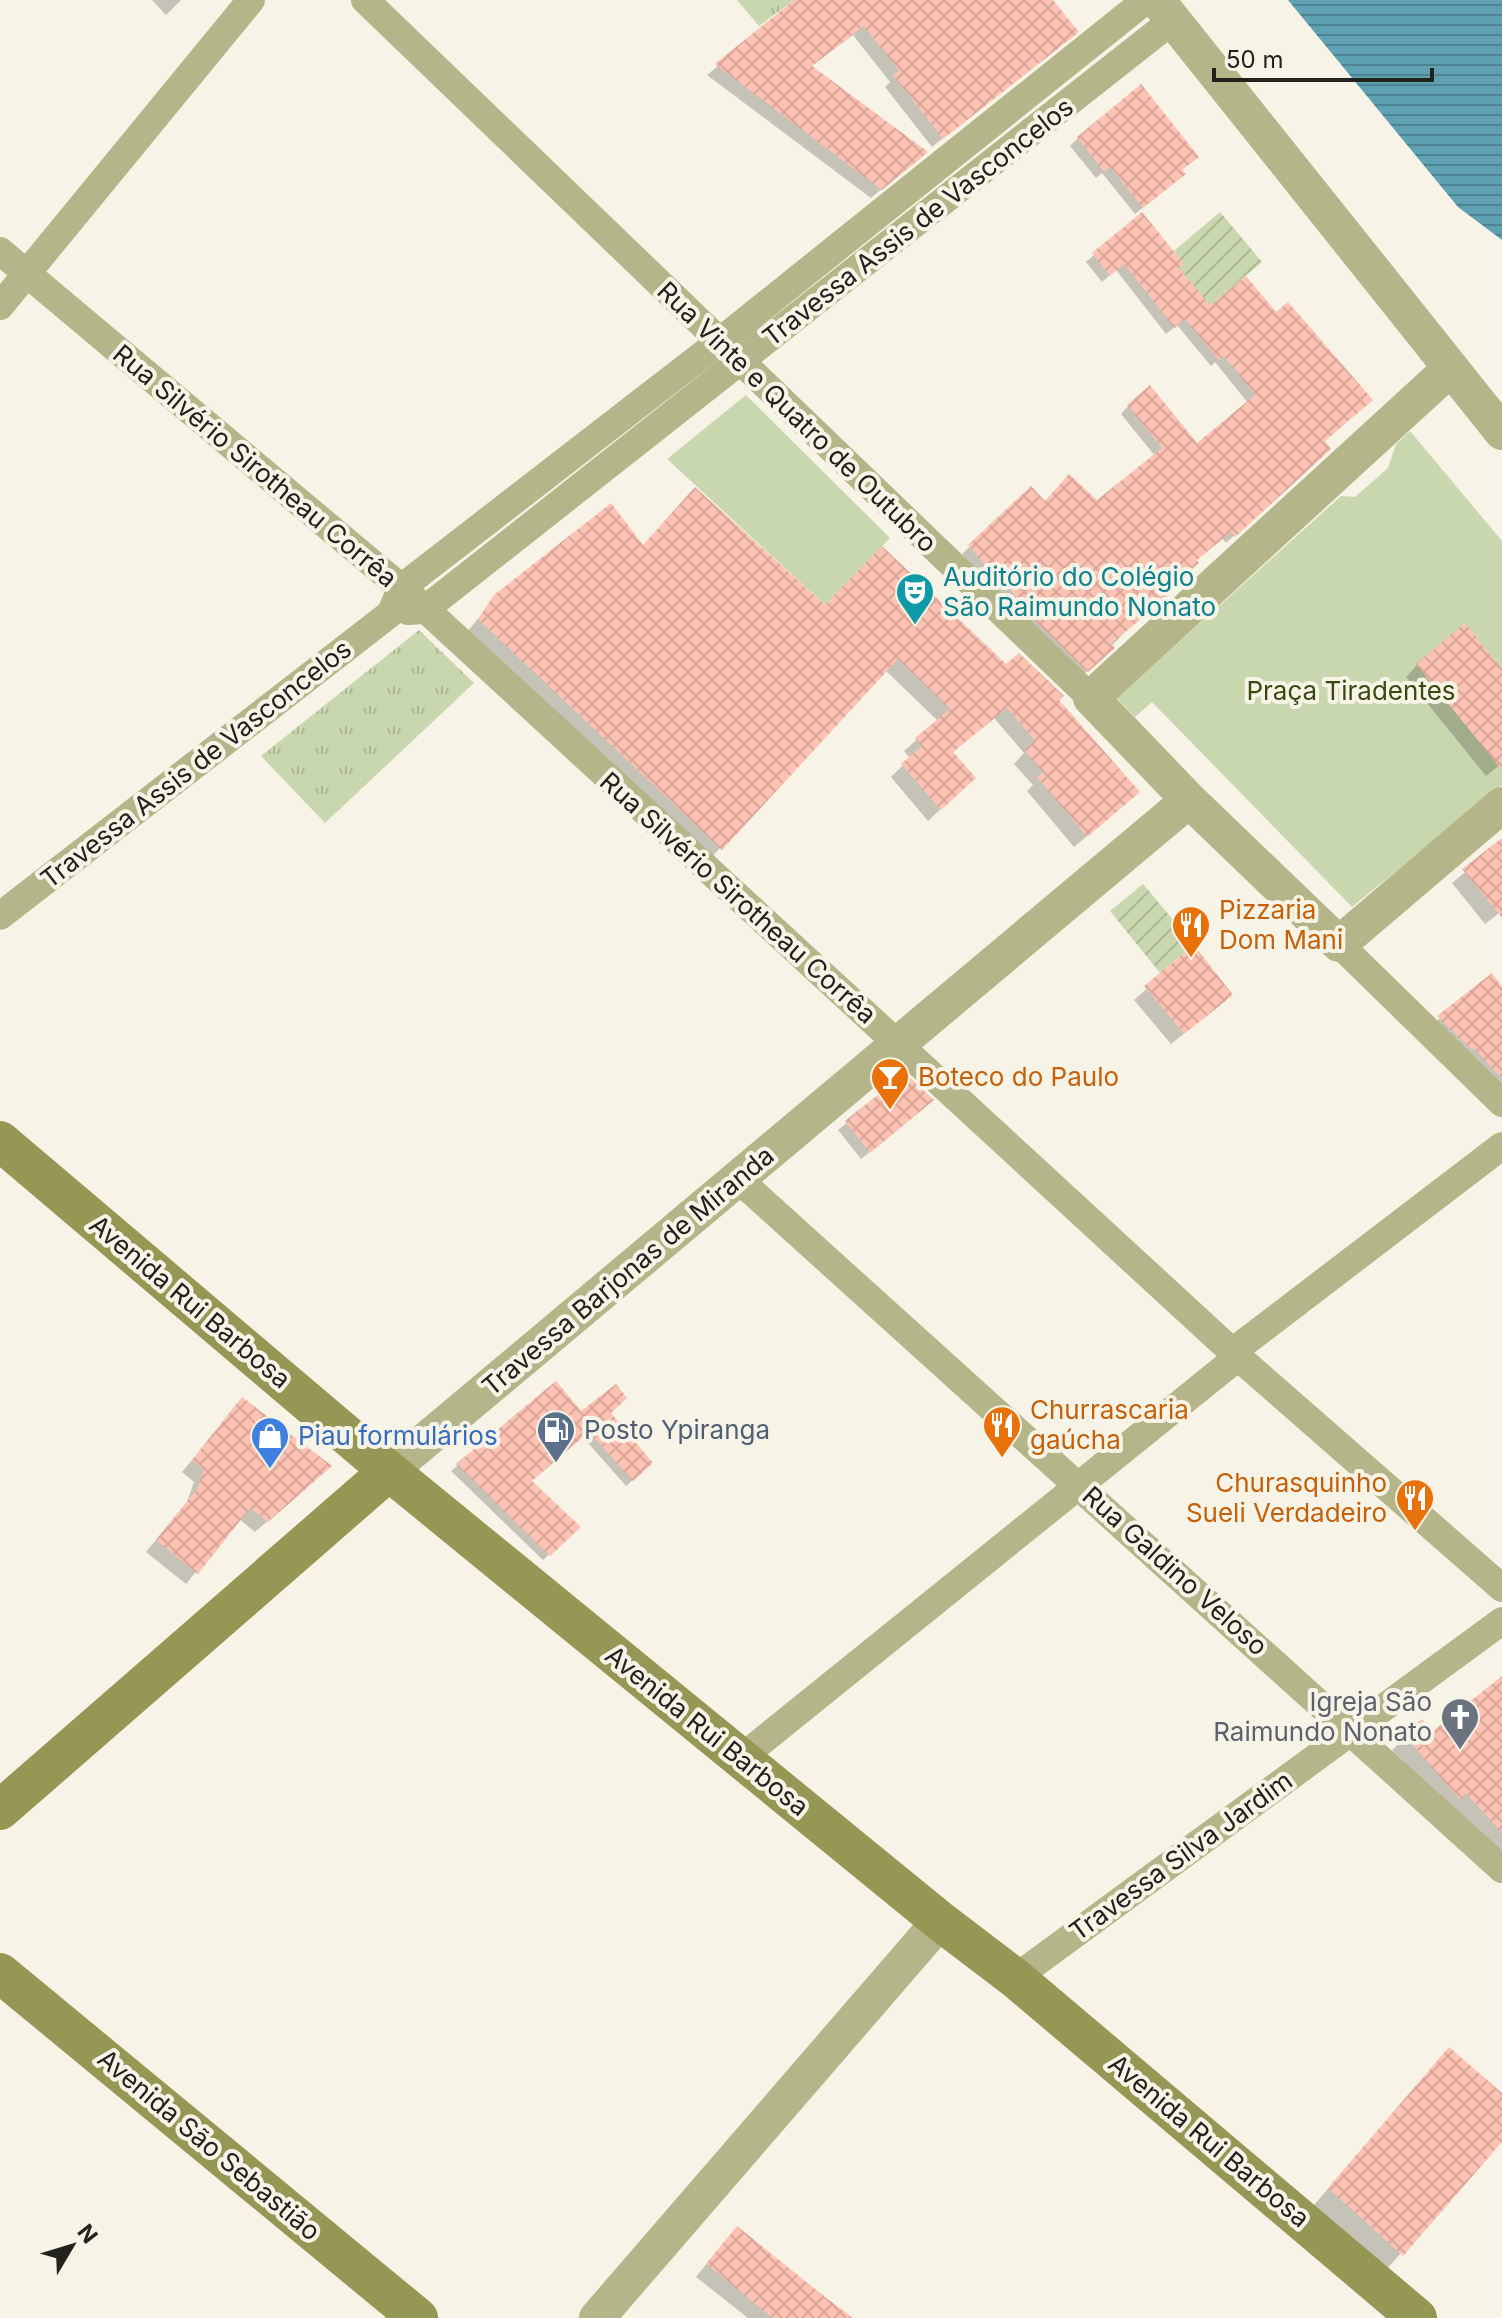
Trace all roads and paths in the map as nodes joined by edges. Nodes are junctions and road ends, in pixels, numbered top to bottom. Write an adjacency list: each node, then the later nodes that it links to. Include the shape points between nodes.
1 (251, 0): 5 (street)
2 (365, 0): 7 (street, Rua Vinte e Quatro de Outubro)
3 (1159, 7): 7 (street, Travessa Assis de Vasconcelos); 8 (street, Travessa Assis de Vasconcelos); 9 (street)
4 (0, 251): 5 (street, Rua Silvério Sirotheau Corrêa)
5 (27, 274): 6 (street); 11 (street, Rua Silvério Sirotheau Corrêa)
6 (0, 306)
7 (719, 342): 8 (street, Rua Vinte e Quatro de Outubro); 11 (street, Travessa Assis de Vasconcelos)
8 (739, 363): 12 (street, Travessa Assis de Vasconcelos); 13 (street, Rua Vinte e Quatro de Outubro)
9 (1451, 368): 10 (street); 13 (street)
10 (1502, 432)
11 (396, 601): 12 (street); 16 (street, Travessa Assis de Vasconcelos)
12 (424, 610): 18 (street, Rua Silvério Sirotheau Corrêa)
13 (1091, 698): 14 (street, Rua Vinte e Quatro de Outubro)
14 (1189, 800): 17 (street, Rua Vinte e Quatro de Outubro); 18 (street, Travessa Barjonas de Miranda)
15 (1502, 805): 17 (street)
16 (0, 916)
17 (1339, 944): 19 (street, Rua Vinte e Quatro de Outubro)
18 (900, 1045): 22 (street, Travessa Barjonas de Miranda); 23 (street, Rua Silvério Sirotheau Corrêa)
19 (1502, 1103)
20 (0, 1141): 24 (main road, Avenida Rui Barbosa)
21 (1502, 1146): 23 (street, via 1236,1349)
22 (738, 1179): 24 (street, Travessa Barjonas de Miranda); 25 (street, Rua Galdino Veloso)
23 (1238, 1357): 25 (street); 26 (street, Rua Silvério Sirotheau Corrêa)
24 (389, 1471): 29 (main road, Avenida Rui Barbosa); 30 (main road, Travessa Barjonas de Miranda)
25 (1080, 1485): 28 (street, Rua Galdino Veloso); 29 (street)
26 (1502, 1588)
27 (1502, 1621): 28 (street, Travessa Silva Jardim)
28 (1351, 1730): 31 (street, Rua Galdino Veloso); 34 (street, Travessa Silva Jardim)
29 (741, 1758): 32 (main road, Avenida Rui Barbosa)
30 (0, 1810)
31 (1502, 1869)
32 (940, 1921): 34 (main road, Avenida Rui Barbosa); 36 (street)
33 (0, 1973): 35 (main road, Avenida São Sebastião)
34 (1015, 1978): 37 (main road, Avenida Rui Barbosa)
35 (418, 2318)
36 (597, 2318)
37 (1417, 2318)

